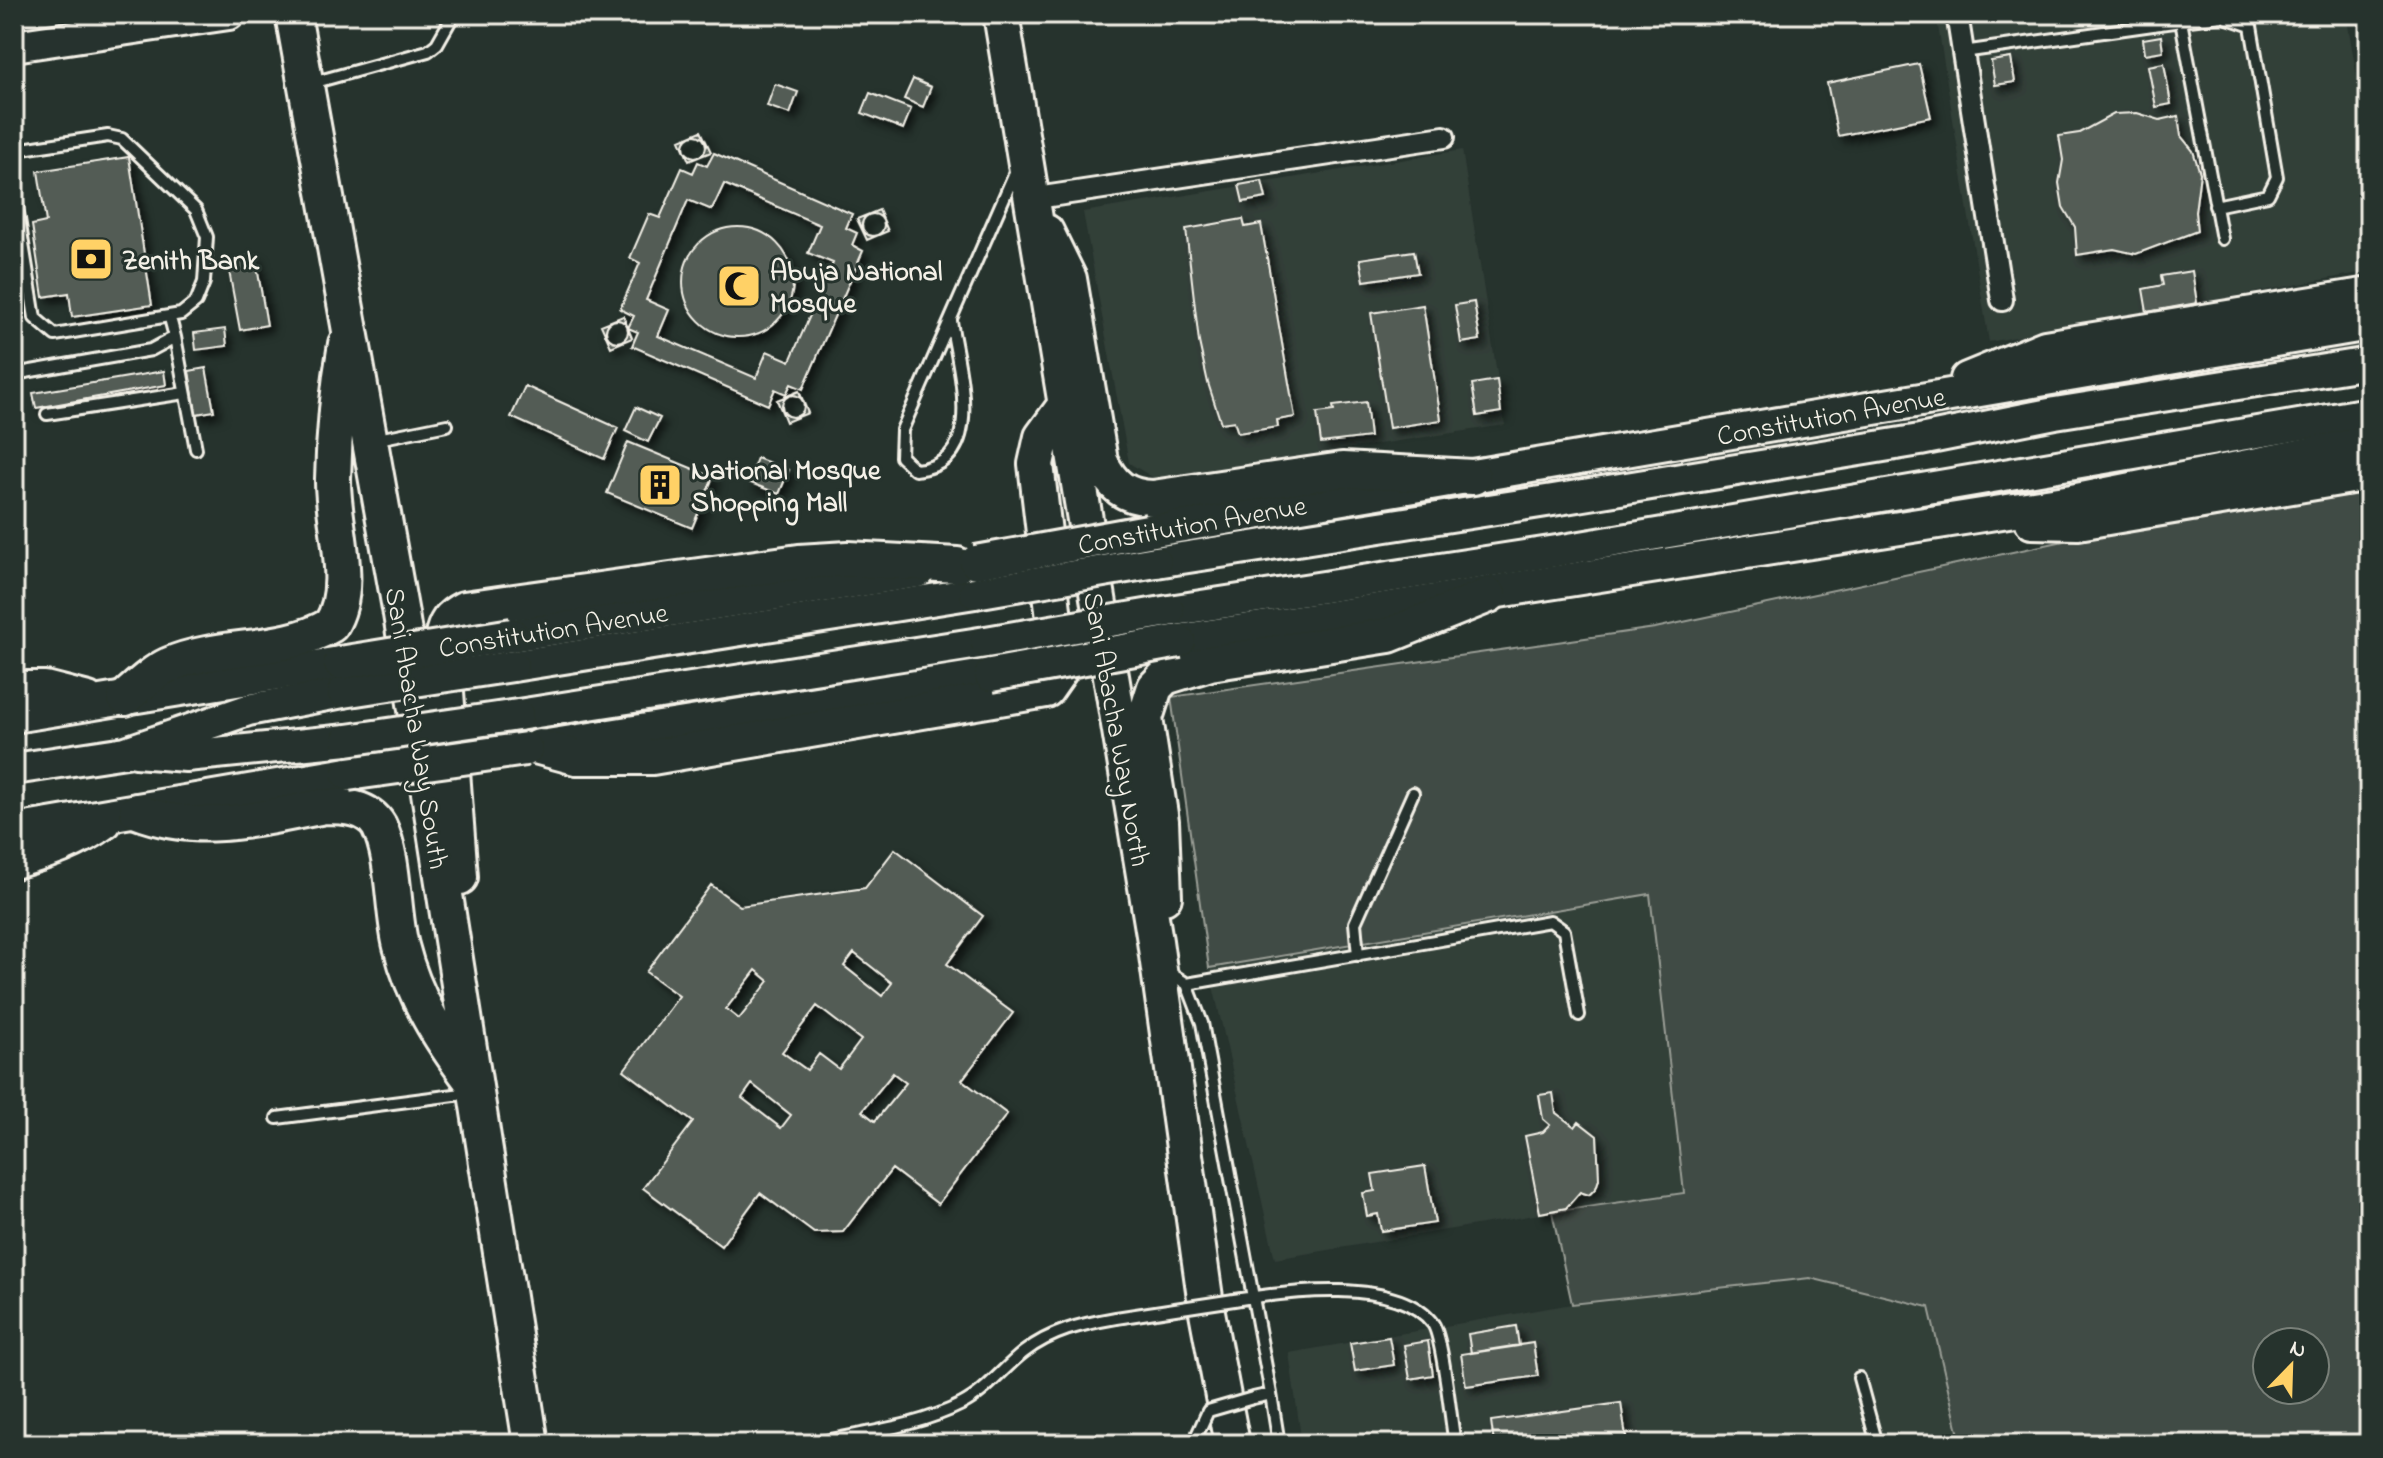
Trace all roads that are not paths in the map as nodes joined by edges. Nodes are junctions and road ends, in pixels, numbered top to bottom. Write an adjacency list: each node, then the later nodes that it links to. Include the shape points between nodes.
1 (229, 14): 7 (main road)
2 (293, 14): 9 (highway, Sani Abacha Way South)
3 (454, 14): 9 (lane, via 428,51)
4 (1001, 14): 11 (highway, Sani Abacha Way North)
5 (1957, 14): 8 (street)
6 (2181, 21): 8 (lane); 15 (lane); 15 (lane, via 2222,16 2251,26 2277,177 2268,195)
7 (14, 46)
8 (1963, 52): 18 (street)
9 (306, 84): 20 (highway, Sani Abacha Way South)
10 (1444, 137): 14 (street)
11 (1023, 155): 14 (highway, Sani Abacha Way North); 21 (lane)
12 (14, 158): 19 (lane, via 22,149 108,136 122,139 185,198 207,237 204,282 196,302)
13 (14, 188): 19 (lane, via 35,318 44,327 55,335)
14 (1030, 199): 28 (highway, Sani Abacha Way North); 37 (highway, via 1069,279 1100,461 1120,490 1153,498)
15 (2215, 206): 16 (lane)
16 (2222, 239)
17 (2369, 294): 24 (main road)
18 (2002, 300)
19 (170, 318): 23 (lane)
20 (349, 320): 32 (highway, Sani Abacha Way South); 46 (highway, via 334,439 342,592 337,616 331,625 302,638 171,664)
21 (951, 321): 21 (lane, via 902,430 901,457 915,470 930,469 951,457 961,436 964,405)
22 (2369, 324): 24 (main road, Constitution Avenue)
23 (175, 337): 26 (lane, via 151,350); 27 (lane)
24 (2046, 362): 36 (main road, Constitution Avenue, via 1917,400)
25 (2369, 363): 39 (main road, Constitution Avenue, via 1313,536)
26 (14, 374)
27 (185, 393): 30 (lane); 34 (lane)
28 (1064, 407): 48 (highway, via 1042,437 1036,464 1060,670 1046,690 652,757 576,757); 56 (highway, Sani Abacha Way North)
29 (2369, 413): 42 (main road, Constitution Avenue, via 2068,466)
30 (47, 414)
31 (447, 425): 32 (lane)
32 (371, 441): 55 (highway, Sani Abacha Way South)
33 (2369, 442): 38 (main road)
34 (196, 449)
35 (2369, 474): 38 (main road)
36 (1473, 477): 37 (highway, via 1383,470)
37 (1313, 488): 39 (main road, Constitution Avenue)
38 (2075, 512): 41 (main road, via 1972,518)
39 (1152, 546): 40 (main road, Constitution Avenue, bridge)
40 (969, 573): 44 (main road, Constitution Avenue, bridge); 55 (highway, via 862,559 799,562 464,609 453,615 442,639 460,879)
41 (1489, 595): 42 (highway, via 1431,621)
42 (1338, 616): 43 (main road, Constitution Avenue); 56 (highway, via 1177,671 1155,687 1146,730 1166,883)
43 (1174, 626): 48 (main road, Constitution Avenue, bridge, via 991,675); 49 (main road, Constitution Avenue, bridge, via 986,642 347,740 186,756)
44 (342, 677): 46 (main road, Constitution Avenue); 49 (main road, Constitution Avenue)
45 (14, 688): 46 (main road)
46 (112, 700): 47 (main road, Constitution Avenue)
47 (14, 716)
48 (532, 748): 52 (main road, Constitution Avenue, bridge)
49 (126, 752): 50 (main road, Constitution Avenue)
50 (14, 769)
51 (1413, 793): 57 (lane, via 1355,923)
52 (126, 812): 53 (main road, Constitution Avenue); 54 (main road, via 67,845); 60 (highway, via 193,826 325,806 364,812 378,825 412,985 432,1027)
53 (14, 831)
54 (14, 862)
55 (448, 919): 60 (highway, Sani Abacha Way South)
56 (1157, 953): 58 (lane); 68 (highway, Sani Abacha Way North, via 1207,1312)
57 (1358, 955): 58 (lane); 59 (lane, via 1550,921 1564,931)
58 (1187, 984): 62 (lane, via 1202,1023)
59 (1579, 1015)
60 (475, 1088): 61 (lane); 66 (highway, Sani Abacha Way South)
61 (277, 1118)
62 (1254, 1297): 64 (lane); 67 (lane, bridge, via 1076,1325 1024,1352 967,1402 943,1413); 70 (lane, via 1359,1291 1419,1310 1434,1326)
63 (1859, 1378): 71 (lane)
64 (1271, 1394): 65 (lane, bridge, via 1208,1411); 69 (lane)
65 (1197, 1440)
66 (531, 1444)
67 (812, 1444)
68 (1232, 1444)
69 (1279, 1444)
70 (1455, 1444)
71 (1877, 1444)

